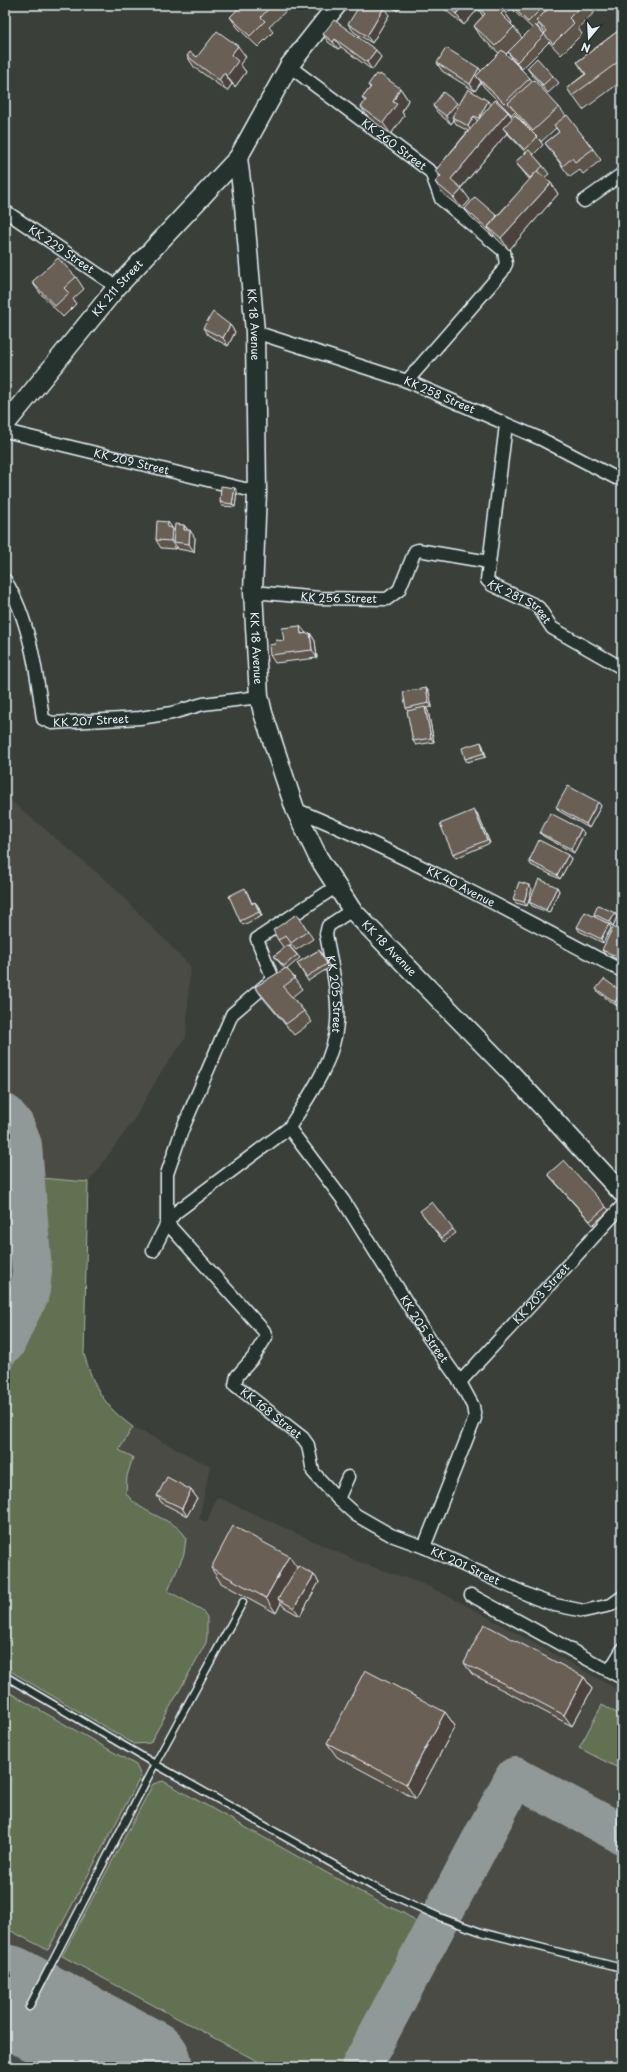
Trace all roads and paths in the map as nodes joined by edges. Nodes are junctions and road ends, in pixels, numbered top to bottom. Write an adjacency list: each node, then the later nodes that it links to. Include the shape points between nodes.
1 (337, 5): 2 (main road)
2 (289, 66): 3 (main road); 9 (street, KK 260 Street, via 430,172 440,199 504,251 506,264 502,272)
3 (238, 158): 7 (main road, KK 211 Street); 8 (main road, KK 18 Avenue)
4 (622, 174): 5 (street)
5 (584, 201)
6 (5, 211): 7 (street, KK 229 Street)
7 (117, 287): 10 (main road, KK 211 Street)
8 (255, 332): 9 (street, KK 258 Street); 14 (main road, KK 18 Avenue)
9 (407, 381): 11 (street, KK 258 Street)
10 (5, 425)
11 (506, 425): 13 (street, KK 258 Street, via 556,446); 15 (street, KK 281 Street)
12 (5, 431): 14 (street, KK 209 Street)
13 (616, 478)
14 (257, 492): 17 (main road, KK 18 Avenue)
15 (490, 562): 17 (street, KK 256 Street, via 415,551 399,590 386,599 320,598); 18 (street, KK 281 Street, via 487,580 489,584 539,608 552,628)
16 (5, 580): 19 (street, KK 207 Street, via 13,593 36,661 43,719 52,723 140,718 203,704)
17 (254, 592): 19 (main road, KK 18 Avenue)
18 (622, 668)
19 (259, 697): 20 (main road, KK 18 Avenue)
20 (295, 809): 21 (main road, KK 18 Avenue, via 318,858); 23 (street, KK 40 Avenue, via 338,827)
21 (337, 886): 22 (main road, KK 18 Avenue); 27 (street, via 256,939 273,979 232,1014 182,1130 167,1174)
22 (352, 910): 24 (street, KK 205 Street, via 328,926 326,934 337,1008 334,1042 318,1082); 25 (main road, KK 18 Avenue, via 509,1070)
23 (622, 971)
24 (290, 1128): 27 (street, KK 205 Street, via 185,1204); 29 (street, KK 205 Street, via 343,1200 427,1335)
25 (622, 1193)
26 (622, 1206): 29 (street, KK 203 Street)
27 (167, 1222): 28 (street, KK 205 Street); 31 (street, KK 168 Street, via 264,1331 266,1337 254,1358 237,1376 235,1385 303,1438 308,1445 313,1472)
28 (153, 1251)
29 (460, 1382): 32 (street, KK 205 Street, via 473,1406 475,1418)
30 (348, 1477): 31 (street)
31 (338, 1498): 32 (street, KK 201 Street, via 356,1515 391,1535)
32 (424, 1547): 34 (street, KK 201 Street, via 555,1605 584,1611 611,1604)
33 (471, 1595): 37 (street)
34 (622, 1597)
35 (243, 1602): 40 (lane)
36 (622, 1650): 37 (street)
37 (610, 1670): 39 (street)
38 (5, 1676): 40 (lane)
39 (622, 1678)
40 (155, 1764): 41 (lane, via 372,1886 442,1918 480,1932); 42 (lane)
41 (622, 1968)
42 (29, 2007)

